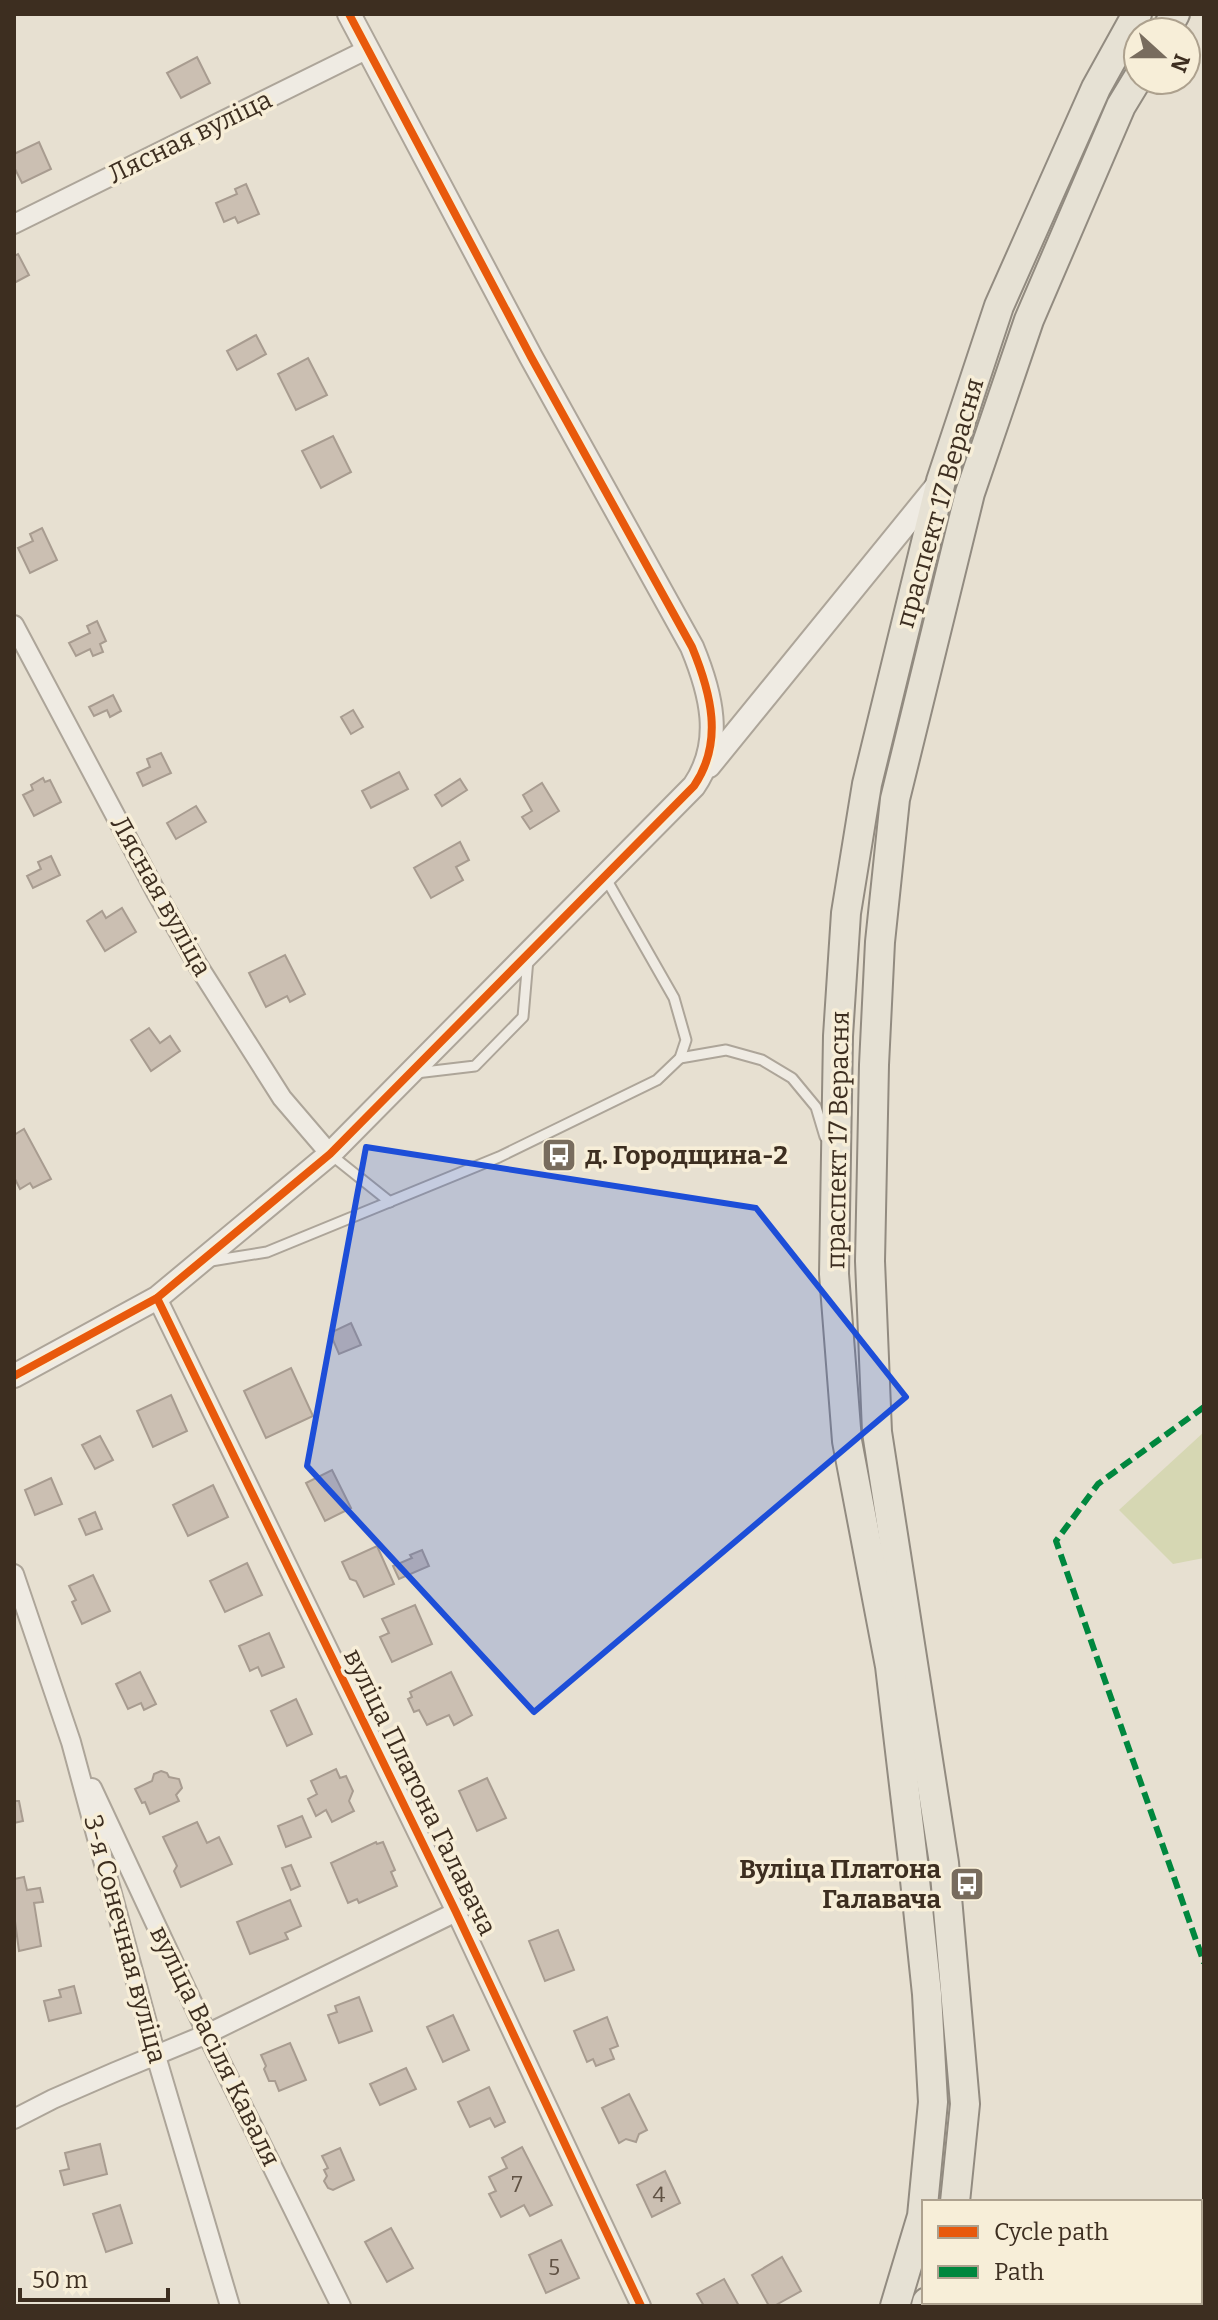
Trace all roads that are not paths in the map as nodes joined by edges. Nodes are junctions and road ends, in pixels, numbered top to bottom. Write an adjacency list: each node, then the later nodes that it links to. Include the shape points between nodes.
1 (349, 14): 3 (street)
2 (1137, 14): 6 (main road, праспект 17 Верасня, via 1096,88 999,306)
3 (366, 50): 5 (street, Лясная вуліца); 8 (street, via 692,647 713,716)
4 (1127, 96): 26 (main road, праспект 17 Верасня, via 1029,320 970,493 895,799 880,942 870,1261 877,1432 944,1863 965,2104)
5 (14, 224)
6 (941, 481): 8 (street); 14 (main road, праспект 17 Верасня, via 867,784 846,913)
7 (14, 625): 13 (street, Лясная вуліца, via 197,964 282,1098)
8 (702, 775): 9 (street)
9 (605, 877): 10 (street); 11 (lane, via 674,998 686,1040)
10 (528, 955): 12 (street); 12 (lane, via 523,1017 475,1066)
11 (680, 1058): 14 (lane, via 726,1050 762,1060 792,1078 816,1107); 15 (lane, via 657,1080 499,1157)
12 (409, 1074): 13 (street)
13 (330, 1154): 15 (lane); 16 (street)
14 (835, 1173): 25 (main road, праспект 17 Верасня, via 834,1274 847,1441 890,1666 927,1994 933,2102)
15 (390, 1202): 16 (lane, via 267,1252)
16 (200, 1263): 17 (street)
17 (157, 1298): 18 (street); 21 (street, вуліца Платона Галавача)
18 (14, 1376)
19 (14, 1574): 20 (street, 3-я Сонечная вуліца)
20 (71, 1742): 22 (street, вуліца Васіля Каваля); 23 (street, 3-я Сонечная вуліца)
21 (456, 1912): 22 (street); 30 (street, вуліца Платона Галавача)
22 (207, 2034): 23 (street); 29 (street, вуліца Васіля Каваля)
23 (156, 2056): 24 (street); 28 (street, 3-я Сонечная вуліца)
24 (14, 2119)
25 (924, 2200)
26 (955, 2200)
27 (922, 2216): 31 (main road, праспект 17 Верасня)
28 (230, 2306)
29 (341, 2306)
30 (641, 2306)
31 (895, 2306)

